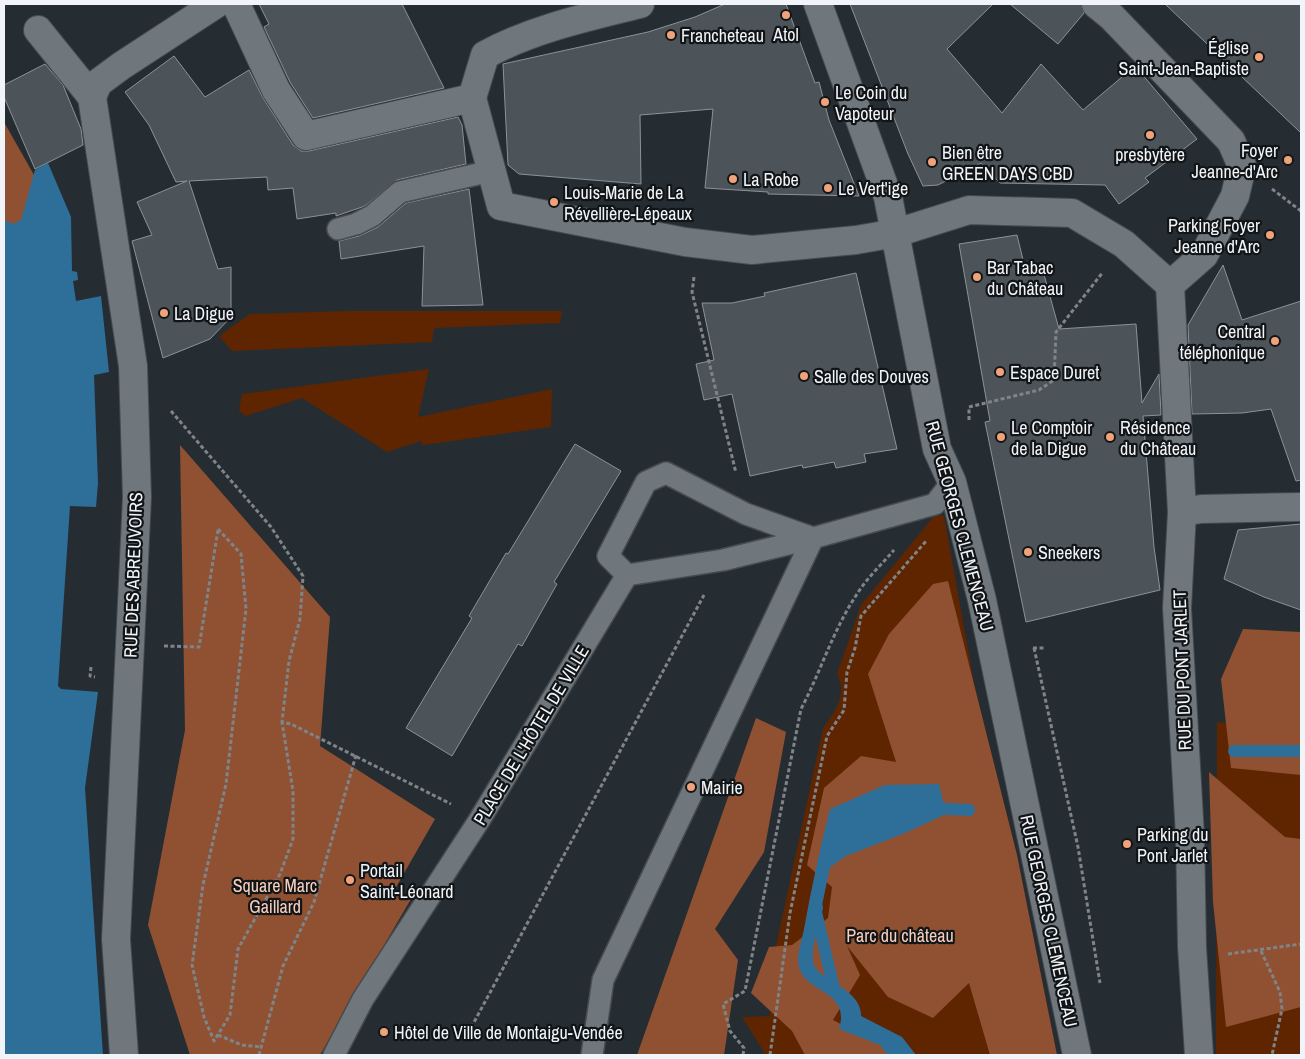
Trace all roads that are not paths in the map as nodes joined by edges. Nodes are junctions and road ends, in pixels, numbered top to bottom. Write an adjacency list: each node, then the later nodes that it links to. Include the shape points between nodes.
1 (216, 4): 7 (street, via 98,83)
2 (236, 4): 8 (street, via 276,90 306,136)
3 (640, 4): 8 (street, via 506,43 485,55)
4 (818, 4): 11 (street, RUE GEORGES CLEMENCEAU, via 888,197)
5 (1096, 4): 12 (street, via 1231,141 1242,166 1235,196 1204,255)
6 (38, 30): 7 (street)
7 (92, 97): 18 (street, RUE DES ABREUVOIRS, via 133,366 138,497 116,939)
8 (472, 98): 9 (street)
9 (491, 171): 10 (lane, via 400,192 372,216); 11 (street, via 501,206 697,244 752,250)
10 (338, 229)
11 (896, 233): 12 (street, via 969,210 1072,213 1124,244); 13 (street, RUE GEORGES CLEMENCEAU, via 938,449)
12 (1170, 285): 15 (street, RUE DU PONT JARLET)
13 (952, 482): 16 (lane, via 935,504); 21 (street, RUE GEORGES CLEMENCEAU, via 982,600)
14 (1301, 507): 15 (street)
15 (1182, 512): 22 (street, RUE DU PONT JARLET, via 1177,608)
16 (813, 538): 17 (lane, via 723,560); 17 (lane, via 746,514 666,473 646,482 608,556); 20 (lane, via 603,980)
17 (627, 575): 19 (lane, PLACE DE L'HÔTEL DE VILLE, via 480,820 363,999)
18 (124, 1055)
19 (334, 1055)
20 (592, 1055)
21 (1077, 1055)
22 (1199, 1055)

